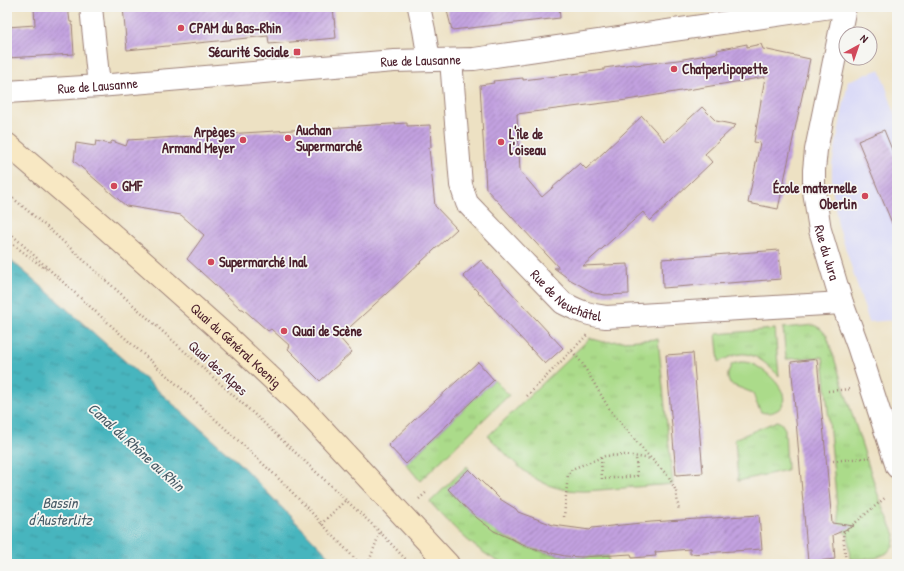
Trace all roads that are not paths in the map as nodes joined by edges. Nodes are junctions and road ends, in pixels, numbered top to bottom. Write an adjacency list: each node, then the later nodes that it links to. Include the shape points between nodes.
1 (91, 7): 7 (street)
2 (419, 7): 5 (street)
3 (831, 7): 6 (street, Rue de Lausanne)
4 (845, 7): 10 (street, Rue du Jura, via 823,109 814,170 820,230)
5 (429, 60): 6 (street, Rue de Lausanne); 7 (street, Rue de Lausanne)
6 (451, 60): 10 (street, Rue de Neuchâtel, via 461,185 467,203 563,303 579,312 606,317)
7 (99, 86): 8 (street, Rue de Lausanne)
8 (7, 92)
9 (7, 144): 12 (main road, Quai du Général Koenig, via 231,340 299,404)
10 (842, 303): 11 (street, Rue du Jura)
11 (897, 467)
12 (448, 564)

